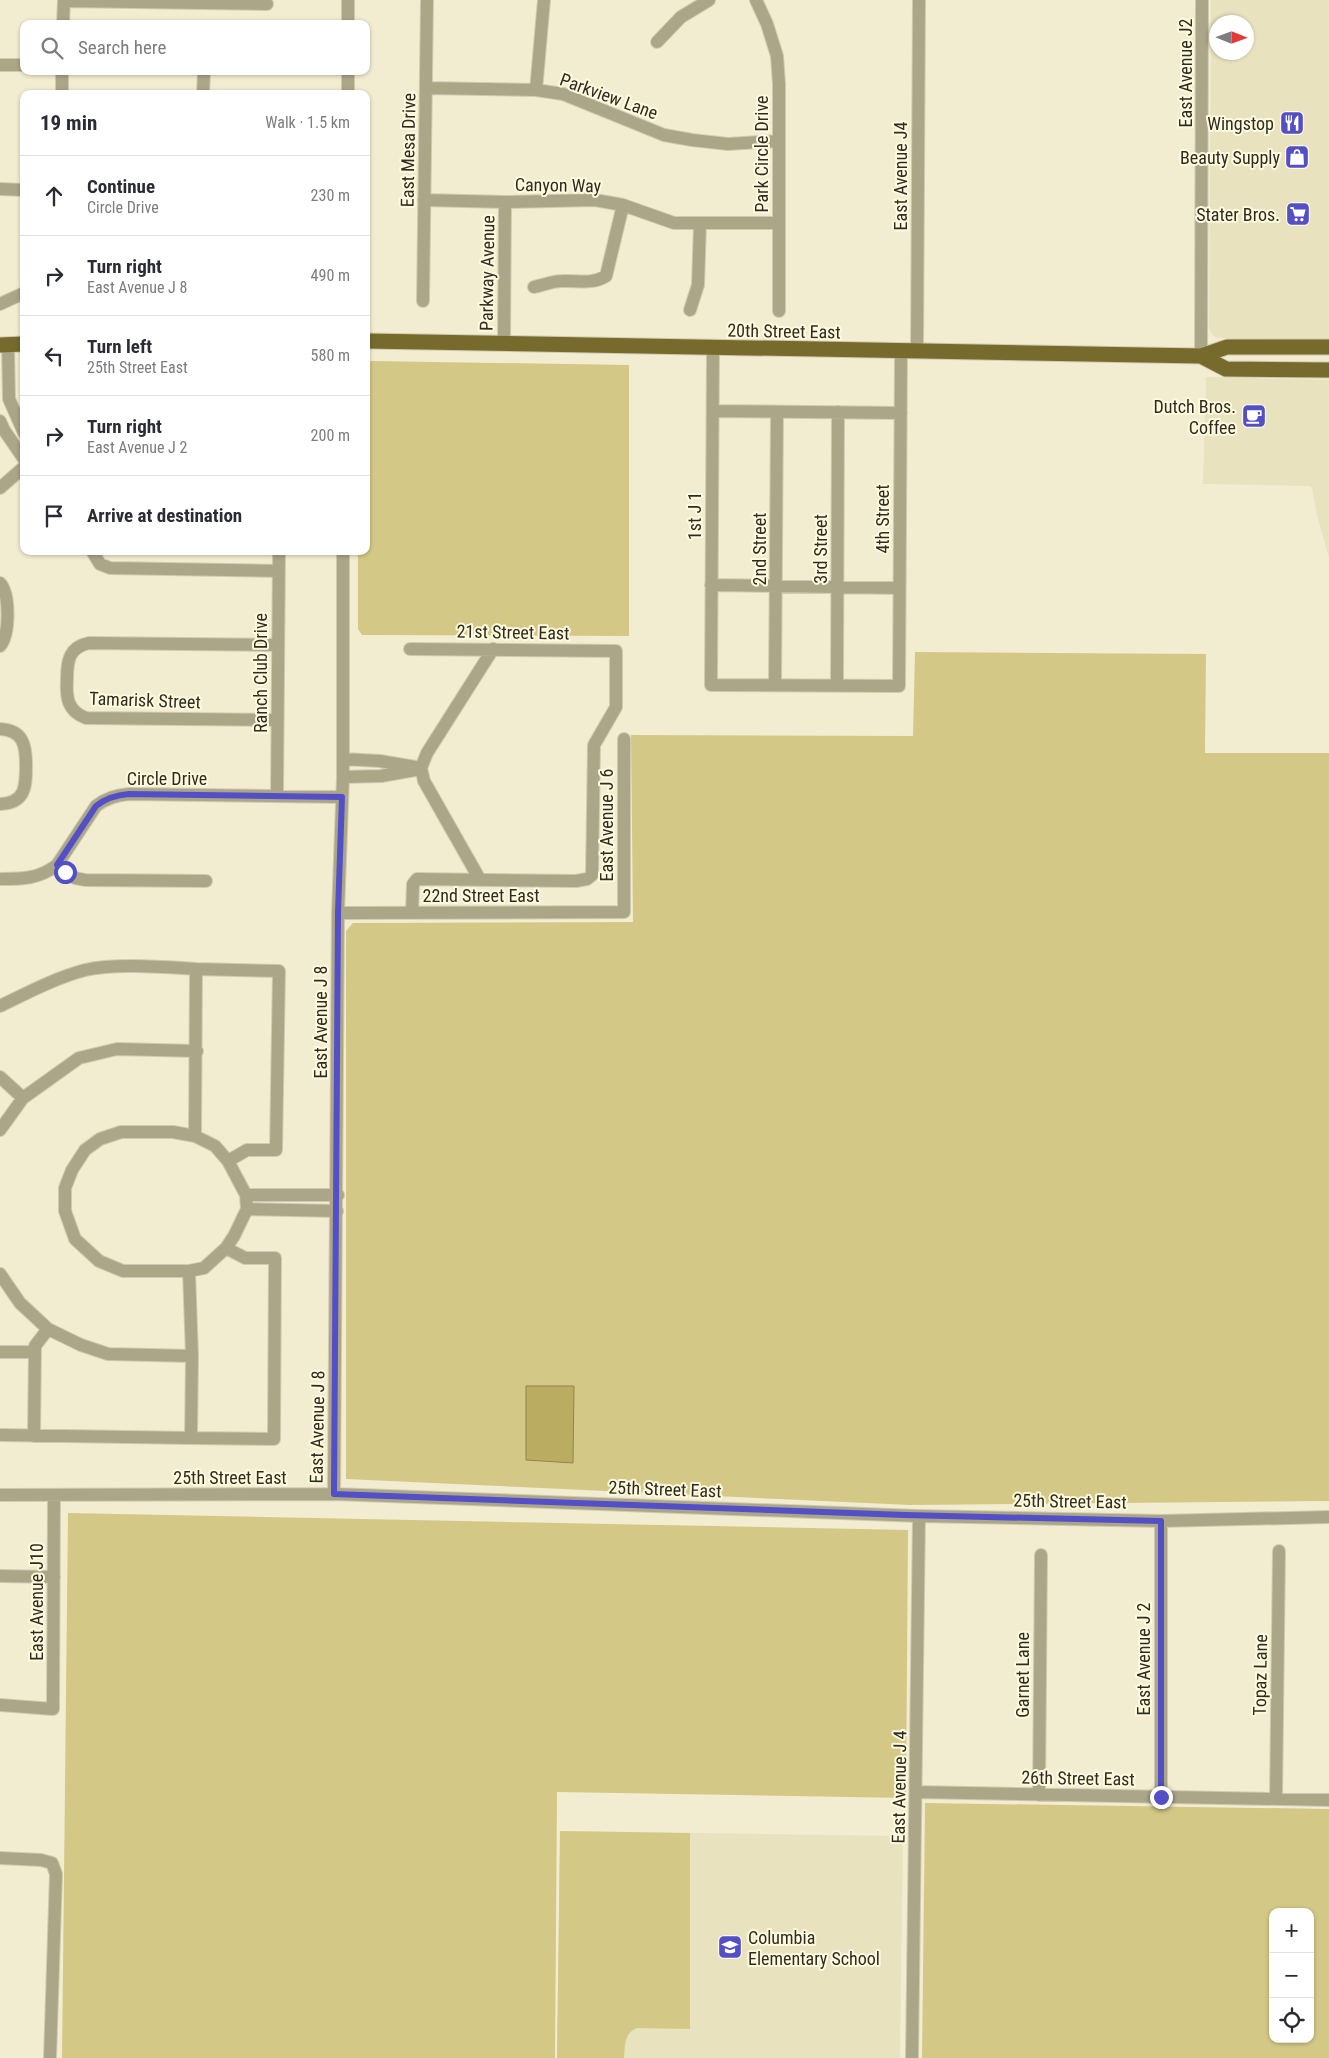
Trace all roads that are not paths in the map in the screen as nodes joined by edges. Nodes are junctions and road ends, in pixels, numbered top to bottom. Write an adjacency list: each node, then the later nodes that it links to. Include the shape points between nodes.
1 (64, 0): 9 (street); 10 (street)
2 (348, 0): 11 (street)
3 (427, 0): 18 (street, East Mesa Drive)
4 (544, 0): 22 (street)
5 (709, 0): 12 (street, via 681,17)
6 (756, 0): 23 (street, Park Circle Drive, via 777,56)
7 (919, 0): 44 (street, East Avenue J4)
8 (1202, 0): 45 (street, East Avenue J2)
9 (267, 4)
10 (63, 20)
11 (348, 20)
12 (657, 42)
13 (0, 65): 14 (street)
14 (20, 65)
15 (62, 75): 19 (street)
16 (204, 75): 20 (street)
17 (348, 75): 21 (street)
18 (426, 88): 22 (street, Parkview Lane); 26 (street, East Mesa Drive)
19 (62, 90)
20 (203, 90)
21 (348, 90)
22 (536, 90): 23 (street, Parkview Lane, via 563,94 664,135 728,144)
23 (778, 141): 30 (street, Park Circle Drive)
24 (0, 190): 25 (street)
25 (20, 190)
26 (424, 200): 27 (street, Canyon Way); 33 (street, East Mesa Drive)
27 (505, 202): 28 (street, Canyon Way, via 595,200); 40 (street, Parkway Avenue)
28 (623, 205): 29 (street, Canyon Way, via 674,223); 31 (street, via 606,276 589,282 562,281)
29 (700, 224): 30 (street, Canyon Way); 35 (street, via 698,285)
30 (778, 224): 36 (street, Park Circle Drive)
31 (534, 287)
32 (20, 295): 34 (street)
33 (423, 301)
34 (0, 304)
35 (690, 310)
36 (779, 311)
37 (370, 341): 40 (main road, 20th Street East)
38 (4, 344): 39 (main road); 48 (street)
39 (20, 344)
40 (504, 344): 42 (main road, 20th Street East)
41 (1323, 347): 45 (main road, 20th Street East, via 1227,347); 46 (main road, via 1306,360 1261,361)
42 (713, 348): 43 (main road, 20th Street East); 49 (street, 1st J 1)
43 (901, 352): 44 (main road, 20th Street East); 52 (street, 4th Street)
44 (917, 352): 45 (main road, 20th Street East)
45 (1201, 356): 46 (main road, 20th Street East, via 1226,369)
46 (1249, 369): 47 (main road, 20th Street East)
47 (1329, 370)
48 (13, 411): 53 (street); 55 (street)
49 (713, 412): 50 (street); 64 (street, 1st J 1)
50 (777, 412): 51 (street); 65 (street, 2nd Street)
51 (838, 412): 52 (street); 66 (street, 3rd Street)
52 (900, 413): 67 (street, 4th Street)
53 (0, 416)
54 (0, 421): 56 (street)
55 (20, 425)
56 (20, 453)
57 (20, 470): 58 (street)
58 (0, 488)
59 (94, 555): 62 (street, via 100,564 110,568)
60 (279, 555): 62 (street, Ranch Club Drive)
61 (343, 555): 77 (street, East Avenue J 8)
62 (279, 571): 68 (street, Ranch Club Drive)
63 (0, 583): 69 (street, via 6,594 6,636)
64 (712, 586): 65 (street); 72 (street, 1st J 1, via 711,685)
65 (776, 586): 66 (street); 72 (street, 2nd Street)
66 (837, 588): 67 (street); 73 (street, 3rd Street)
67 (900, 588): 73 (street, 4th Street, via 899,686)
68 (278, 645): 74 (street, Ranch Club Drive); 74 (street, Tamarisk Street, via 89,643 75,649 67,665 66,694 75,712 86,718)
69 (0, 646)
70 (410, 649): 71 (street, 21st Street East)
71 (493, 649): 78 (street, via 427,753); 84 (street, 21st Street East, via 616,652 616,707 594,745 592,875 576,880)
72 (775, 685): 73 (street)
73 (836, 686)
74 (278, 720): 80 (street, Ranch Club Drive)
75 (0, 729): 82 (street, via 12,731 23,740 26,782 24,792 17,800)
76 (624, 739): 87 (street, East Avenue J 6)
77 (343, 759): 78 (street); 79 (street, East Avenue J 8)
78 (421, 768): 79 (street, via 381,776); 84 (street, via 424,781)
79 (343, 777): 81 (street, East Avenue J 8)
80 (277, 796): 81 (street, Circle Drive); 83 (street, Circle Drive, via 116,795 96,806)
81 (342, 797): 88 (street, East Avenue J 8)
82 (0, 804)
83 (57, 865): 85 (street, Circle Drive, via 34,878); 86 (street, via 75,878 85,880)
84 (479, 878): 89 (street, via 417,878 413,884)
85 (0, 879)
86 (206, 881)
87 (624, 912): 89 (street, 22nd Street East)
88 (338, 913): 89 (street, 22nd Street East); 99 (street, East Avenue J 8)
89 (412, 913)
90 (196, 969): 91 (street, via 134,966 86,970); 92 (street); 97 (street, via 279,971 276,1150 247,1150)
91 (0, 1006)
92 (197, 1051): 94 (street, via 117,1049 79,1058); 96 (street)
93 (0, 1077): 94 (street)
94 (22, 1098): 95 (street)
95 (0, 1130)
96 (195, 1136): 97 (street, via 215,1146); 103 (street, via 173,1132 121,1132 100,1139 85,1150 65,1188 64,1211 75,1239 99,1262 123,1271)
97 (228, 1161): 98 (street)
98 (246, 1195): 99 (street); 100 (street)
99 (338, 1195): 101 (street, East Avenue J 8)
100 (247, 1209): 101 (street); 102 (street)
101 (337, 1211): 112 (street, East Avenue J 8)
102 (226, 1248): 103 (street, via 204,1268); 111 (street, via 245,1258 275,1258 274,1439)
103 (189, 1272): 108 (street)
104 (0, 1274): 105 (street, via 20,1303)
105 (48, 1329): 107 (street, via 34,1346); 108 (street, via 108,1354)
106 (0, 1352): 107 (street)
107 (34, 1352): 110 (street)
108 (192, 1356): 111 (street)
109 (0, 1435): 110 (street)
110 (34, 1436): 111 (street)
111 (191, 1438)
112 (334, 1494): 114 (street, 25th Street East); 115 (street, 25th Street East)
113 (0, 1495): 114 (street, 25th Street East)
114 (54, 1495): 121 (street, East Avenue J10)
115 (919, 1516): 117 (street, 25th Street East); 123 (street, East Avenue J 4)
116 (1329, 1517): 117 (street, 25th Street East)
117 (1161, 1521): 125 (street, East Avenue J 2)
118 (1279, 1551): 126 (street, Topaz Lane)
119 (1040, 1555): 124 (street, Garnet Lane)
120 (0, 1576): 121 (street)
121 (54, 1577): 122 (street, East Avenue J10, via 53,1709)
122 (0, 1705)
123 (916, 1792): 124 (street, 26th Street East); 130 (street, East Avenue J 4)
124 (1039, 1795): 125 (street, 26th Street East)
125 (1161, 1797): 126 (street, 26th Street East)
126 (1276, 1799): 127 (street, 26th Street East)
127 (1329, 1800)
128 (0, 1858): 129 (street, via 52,1863 56,1874)
129 (50, 2058)
130 (912, 2058)

